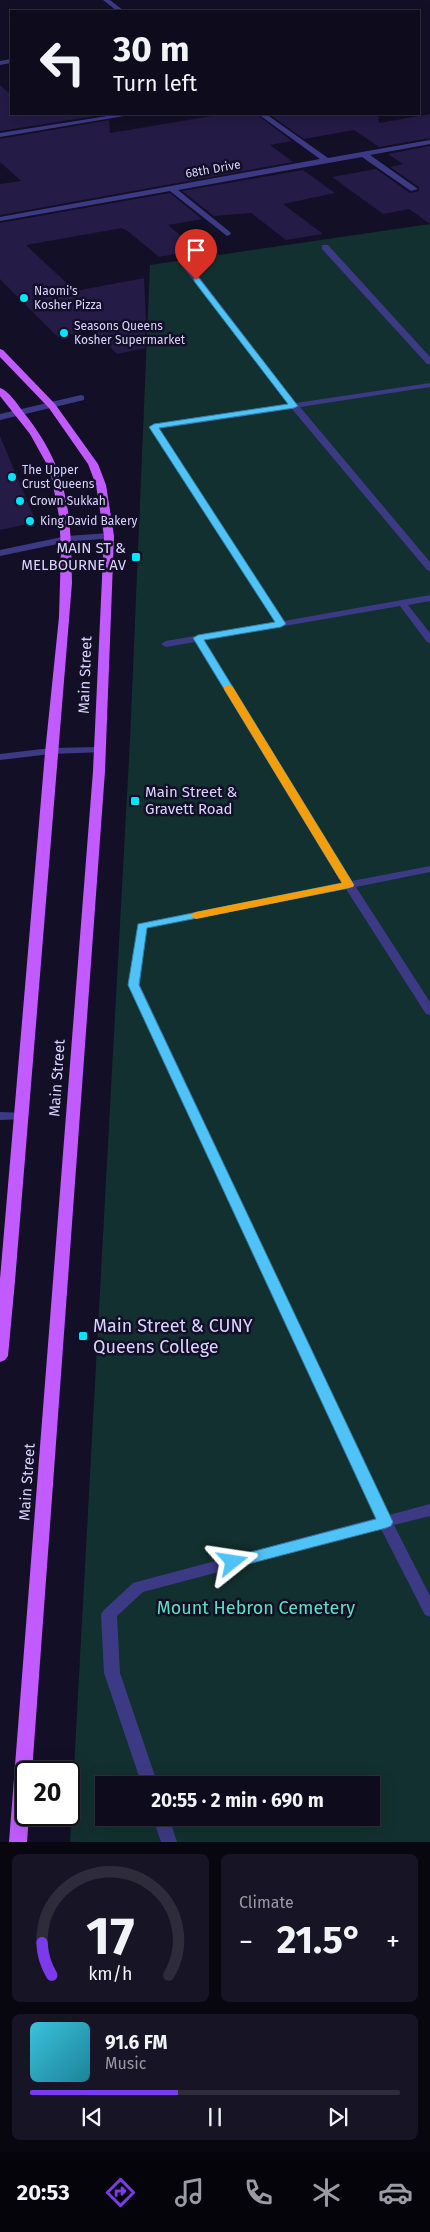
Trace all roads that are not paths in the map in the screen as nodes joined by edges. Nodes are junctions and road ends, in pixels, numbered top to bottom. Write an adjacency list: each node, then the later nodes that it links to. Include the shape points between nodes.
1 (106, 0): 2 (street)
2 (120, 10)
3 (126, 115): 5 (street)
4 (263, 115): 8 (street)
5 (0, 135)
6 (430, 142): 7 (street, 68th Drive)
7 (363, 154): 8 (street, 68th Drive); 10 (street)
8 (326, 160): 9 (street, 68th Drive)
9 (171, 188): 11 (street, 68th Drive); 12 (street)
10 (414, 189)
11 (0, 219)
12 (227, 234)
13 (325, 246): 16 (lane)
14 (185, 264): 21 (lane)
15 (0, 352): 20 (main road, Main Street)
16 (430, 362)
17 (430, 385): 21 (lane)
18 (0, 391): 22 (main road, Main Street)
19 (81, 398): 20 (street)
20 (52, 406): 22 (street); 24 (main road, Main Street, via 98,473)
21 (294, 406): 27 (lane); 30 (lane, via 154,427)
22 (21, 412): 23 (street); 25 (main road, Main Street, via 54,466)
23 (0, 417)
24 (109, 536): 25 (street); 34 (main road, Main Street)
25 (67, 539): 26 (street); 35 (main road, Main Street, via 66,606)
26 (0, 553)
27 (430, 568)
28 (430, 598): 29 (lane)
29 (402, 603): 30 (lane); 32 (lane)
30 (281, 624): 31 (lane)
31 (198, 638): 33 (lane); 38 (lane)
32 (430, 640)
33 (166, 644)
34 (100, 750): 35 (street); 48 (main road, Main Street)
35 (51, 751): 36 (street); 41 (main road, Main Street)
36 (0, 757)
37 (430, 869): 38 (lane)
38 (349, 885): 39 (lane); 44 (lane, via 142,926 134,985)
39 (430, 1011)
40 (0, 1116): 41 (lane)
41 (22, 1116): 42 (main road, Main Street)
42 (0, 1356)
43 (430, 1510): 44 (lane)
44 (386, 1522): 45 (lane); 46 (lane, via 138,1587 109,1614 112,1673)
45 (430, 1612)
46 (147, 1776)
47 (164, 1826): 49 (lane)
48 (18, 1842)
49 (169, 1842)

